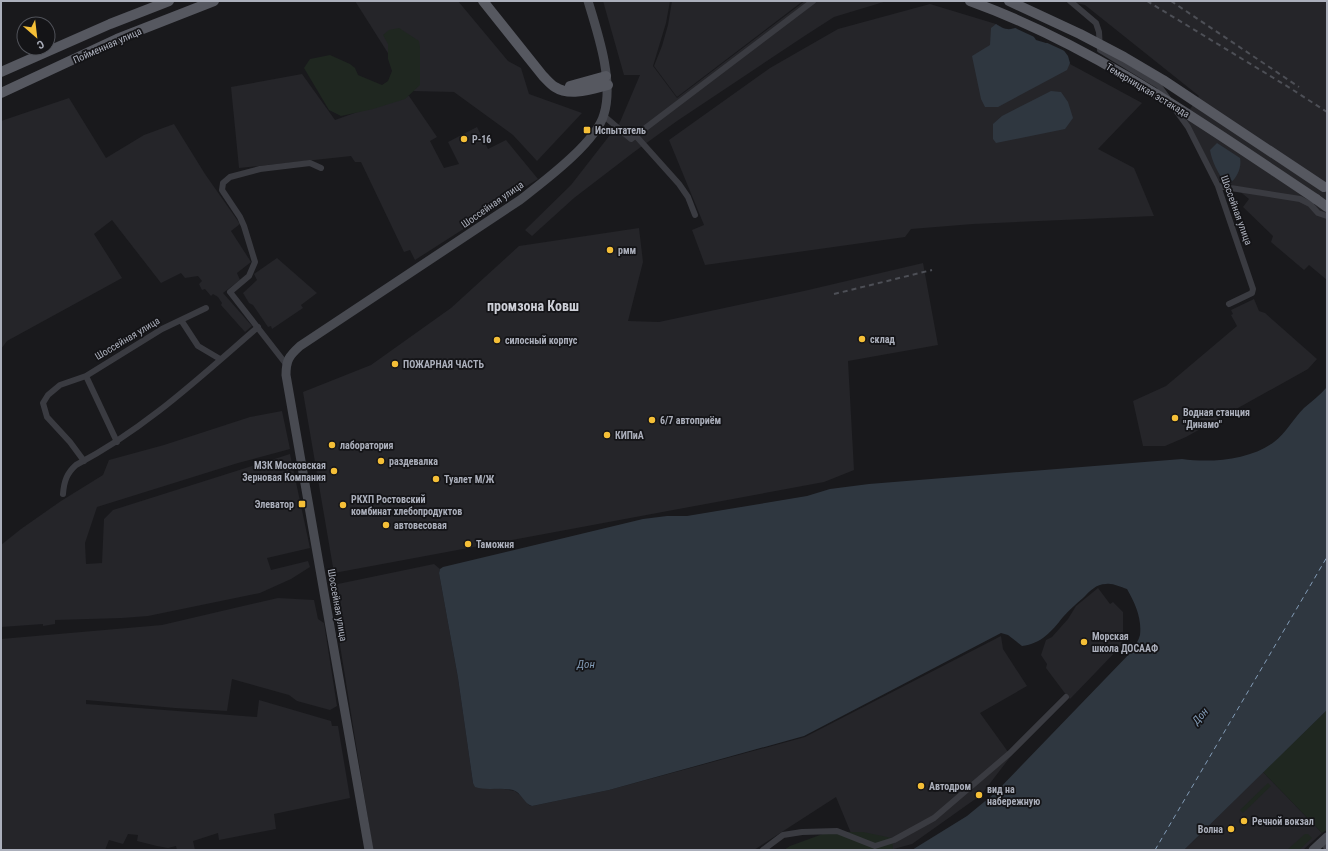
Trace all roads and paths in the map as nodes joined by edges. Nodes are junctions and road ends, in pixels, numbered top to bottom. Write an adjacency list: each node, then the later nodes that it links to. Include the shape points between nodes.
1 (168, 1): 10 (main road, Пойменная улица)
2 (214, 1): 12 (main road, Пойменная улица, via 117,39)
3 (483, 1): 11 (main road, via 543,76 555,87 569,92 585,90)
4 (490, 1): 11 (main road, via 546,71 557,81 569,86)
5 (588, 1): 11 (main road, Шоссейная улица)
6 (813, 1): 14 (street)
7 (970, 1): 18 (main road, Темерницкая эстакада, bridge, via 1072,46 1115,69)
8 (1009, 1): 17 (main road, Темерницкая эстакада, bridge, via 1080,34 1163,80)
9 (1070, 1): 16 (street, Шоссейная улица, via 1096,24 1100,50 1163,91 1188,127)
10 (1, 72)
11 (607, 81): 13 (main road, Шоссейная улица)
12 (1, 93)
13 (604, 116): 14 (street); 26 (main road, Шоссейная улица, via 594,133 576,152 520,200 300,346 290,355)
14 (634, 138): 19 (street, via 679,184 688,197)
15 (321, 168): 24 (street, via 310,163 260,169 230,177 223,183 222,190 240,217 255,262 248,276 230,292)
16 (1218, 186): 20 (street, via 1300,199 1310,204 1318,213); 21 (street, Шоссейная улица, via 1253,290 1252,293)
17 (1326, 188)
18 (1327, 207)
19 (695, 215)
20 (1327, 216)
21 (1229, 304)
22 (206, 308): 23 (street, Шоссейная улица)
23 (181, 320): 25 (street, via 198,346); 27 (street, Шоссейная улица)
24 (258, 327): 25 (street); 26 (street)
25 (220, 360): 28 (street, via 148,420)
26 (286, 364): 33 (main road, Шоссейная улица, via 286,376)
27 (86, 376): 28 (street); 29 (street, Шоссейная улица, via 60,385 43,403 47,417)
28 (116, 442): 29 (street)
29 (84, 461): 30 (street, via 71,469 66,478)
30 (63, 494)
31 (1066, 697): 34 (street, via 1010,753 934,818 894,840 875,846 837,832 802,832 783,835)
32 (1325, 842): 35 (main road)
33 (369, 850)
34 (763, 850)
35 (1312, 850)

